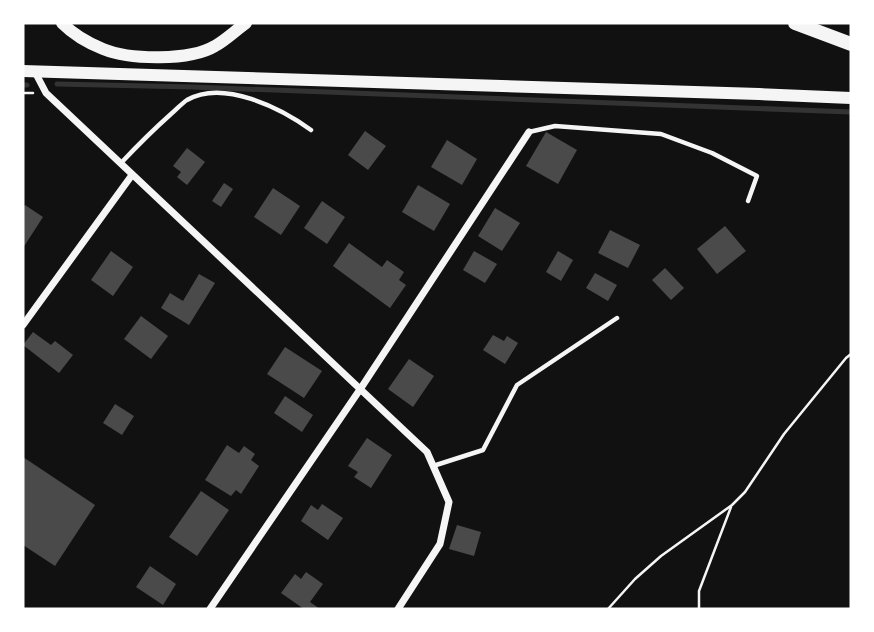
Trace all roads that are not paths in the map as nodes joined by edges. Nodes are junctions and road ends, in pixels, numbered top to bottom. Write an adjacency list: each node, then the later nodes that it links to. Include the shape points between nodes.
1 (62, 23): 2 (main road, via 105,50 149,58 214,47)
2 (246, 23)
3 (794, 23): 4 (highway)
4 (851, 44)
5 (29, 71): 6 (main road); 9 (street)
6 (851, 98)
7 (311, 130): 9 (lane, via 261,102 211,92 187,100)
8 (529, 132): 11 (lane, via 555,126 661,134 757,176); 14 (street)
9 (120, 163): 10 (street)
10 (132, 175): 13 (street); 14 (street)
11 (748, 201)
12 (617, 318): 15 (lane, via 517,385 483,450)
13 (23, 325)
14 (360, 388): 15 (street, via 427,452); 16 (street)
15 (433, 466): 17 (street, via 449,502 440,544)
16 (210, 609)
17 (398, 609)

